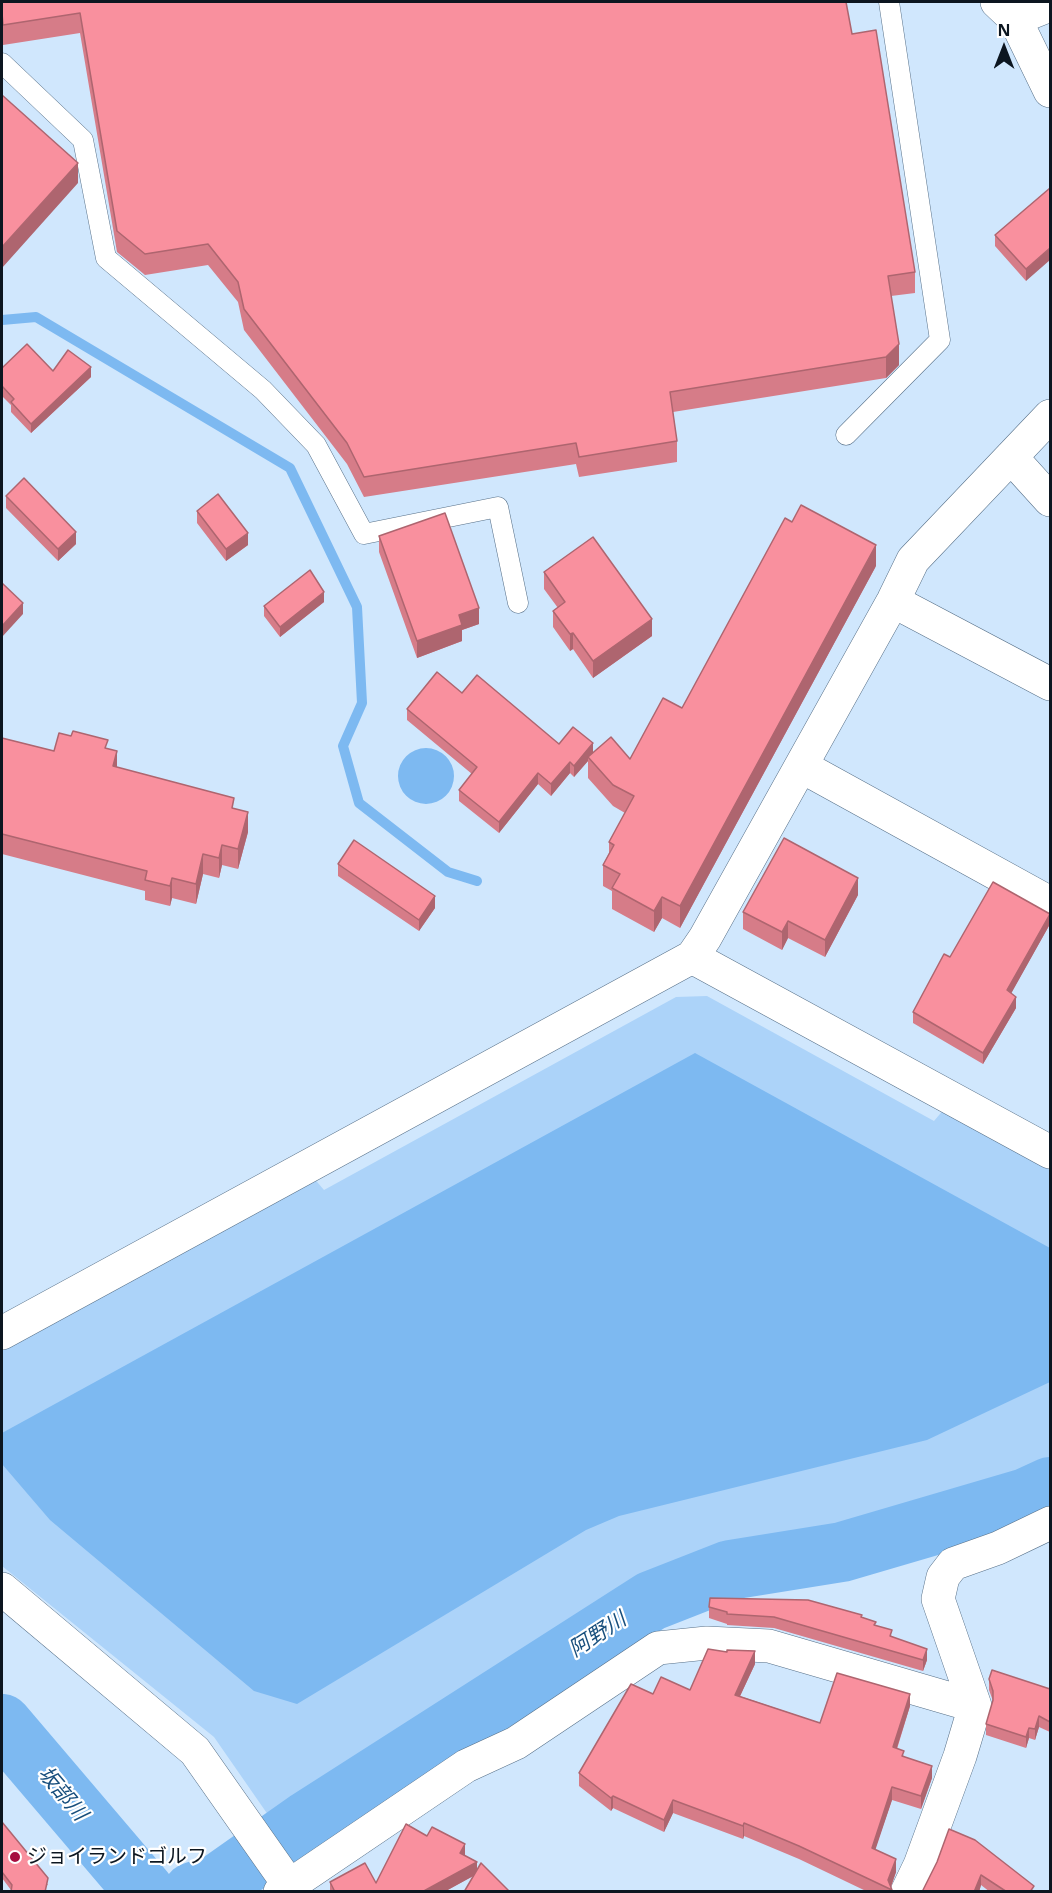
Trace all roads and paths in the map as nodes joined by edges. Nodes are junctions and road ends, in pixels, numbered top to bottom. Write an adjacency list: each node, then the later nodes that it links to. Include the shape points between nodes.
1 (889, 2): 7 (lane, via 940,340)
2 (1050, 5): 3 (street)
3 (1006, 10): 5 (street)
4 (2, 63): 11 (lane, via 83,140 106,258 263,390 316,445 364,534 498,507)
5 (1050, 91)
6 (1050, 416): 8 (street)
7 (846, 435)
8 (1011, 456): 9 (street); 10 (street, via 913,560)
9 (1050, 500)
10 (893, 601): 12 (street); 13 (street)
11 (518, 603)
12 (1050, 684)
13 (801, 766): 14 (street); 15 (street)
14 (1050, 903)
15 (692, 957): 16 (street); 17 (street)
16 (1050, 1152)
17 (2, 1333)
18 (1050, 1523): 20 (street, via 953,1564 943,1577 938,1599)
19 (2, 1589): 21 (street, via 195,1751)
20 (975, 1706): 21 (street, via 769,1646 707,1643 658,1648 516,1743 466,1766); 22 (street, via 960,1756)
21 (287, 1885)
22 (907, 1892)

